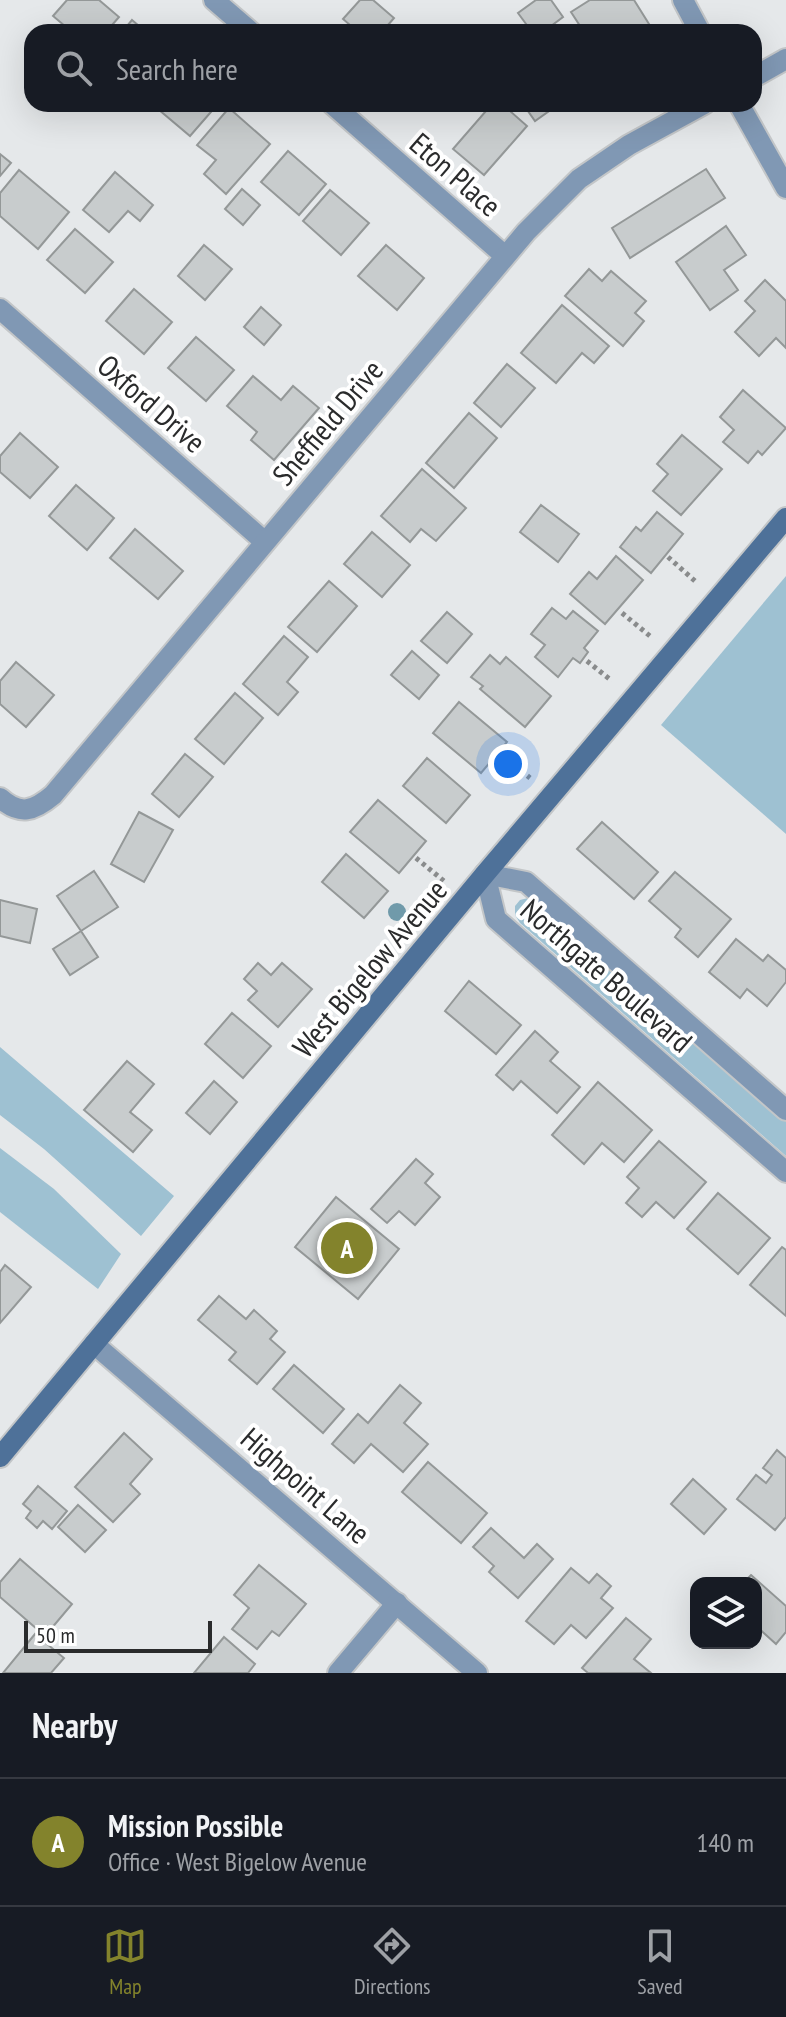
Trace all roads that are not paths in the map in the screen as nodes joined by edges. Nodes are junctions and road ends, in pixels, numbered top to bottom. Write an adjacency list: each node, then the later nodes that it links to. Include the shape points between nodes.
1 (214, 0): 3 (street)
2 (683, 0): 4 (street)
3 (242, 24)
4 (696, 24)
5 (786, 59): 6 (street)
6 (762, 72)
7 (341, 112): 11 (street, Eton Place)
8 (689, 112): 11 (street, Sheffield Drive, via 579,179)
9 (743, 112): 10 (street)
10 (786, 188)
11 (505, 256): 14 (street, Sheffield Drive)
12 (0, 309): 14 (street, Oxford Drive)
13 (786, 518): 16 (main road, West Bigelow Avenue)
14 (265, 542): 15 (street, Sheffield Drive, via 53,795 26,811)
15 (0, 798)
16 (485, 874): 17 (street, Northgate Boulevard, via 526,882); 18 (street, Northgate Boulevard, via 496,919); 19 (main road, West Bigelow Avenue)
17 (786, 1110)
18 (786, 1172)
19 (94, 1344): 20 (main road, West Bigelow Avenue); 21 (street, Highpoint Lane)
20 (0, 1457)
21 (397, 1603): 22 (street); 23 (street, Highpoint Lane)
22 (338, 1673)
23 (477, 1673)

